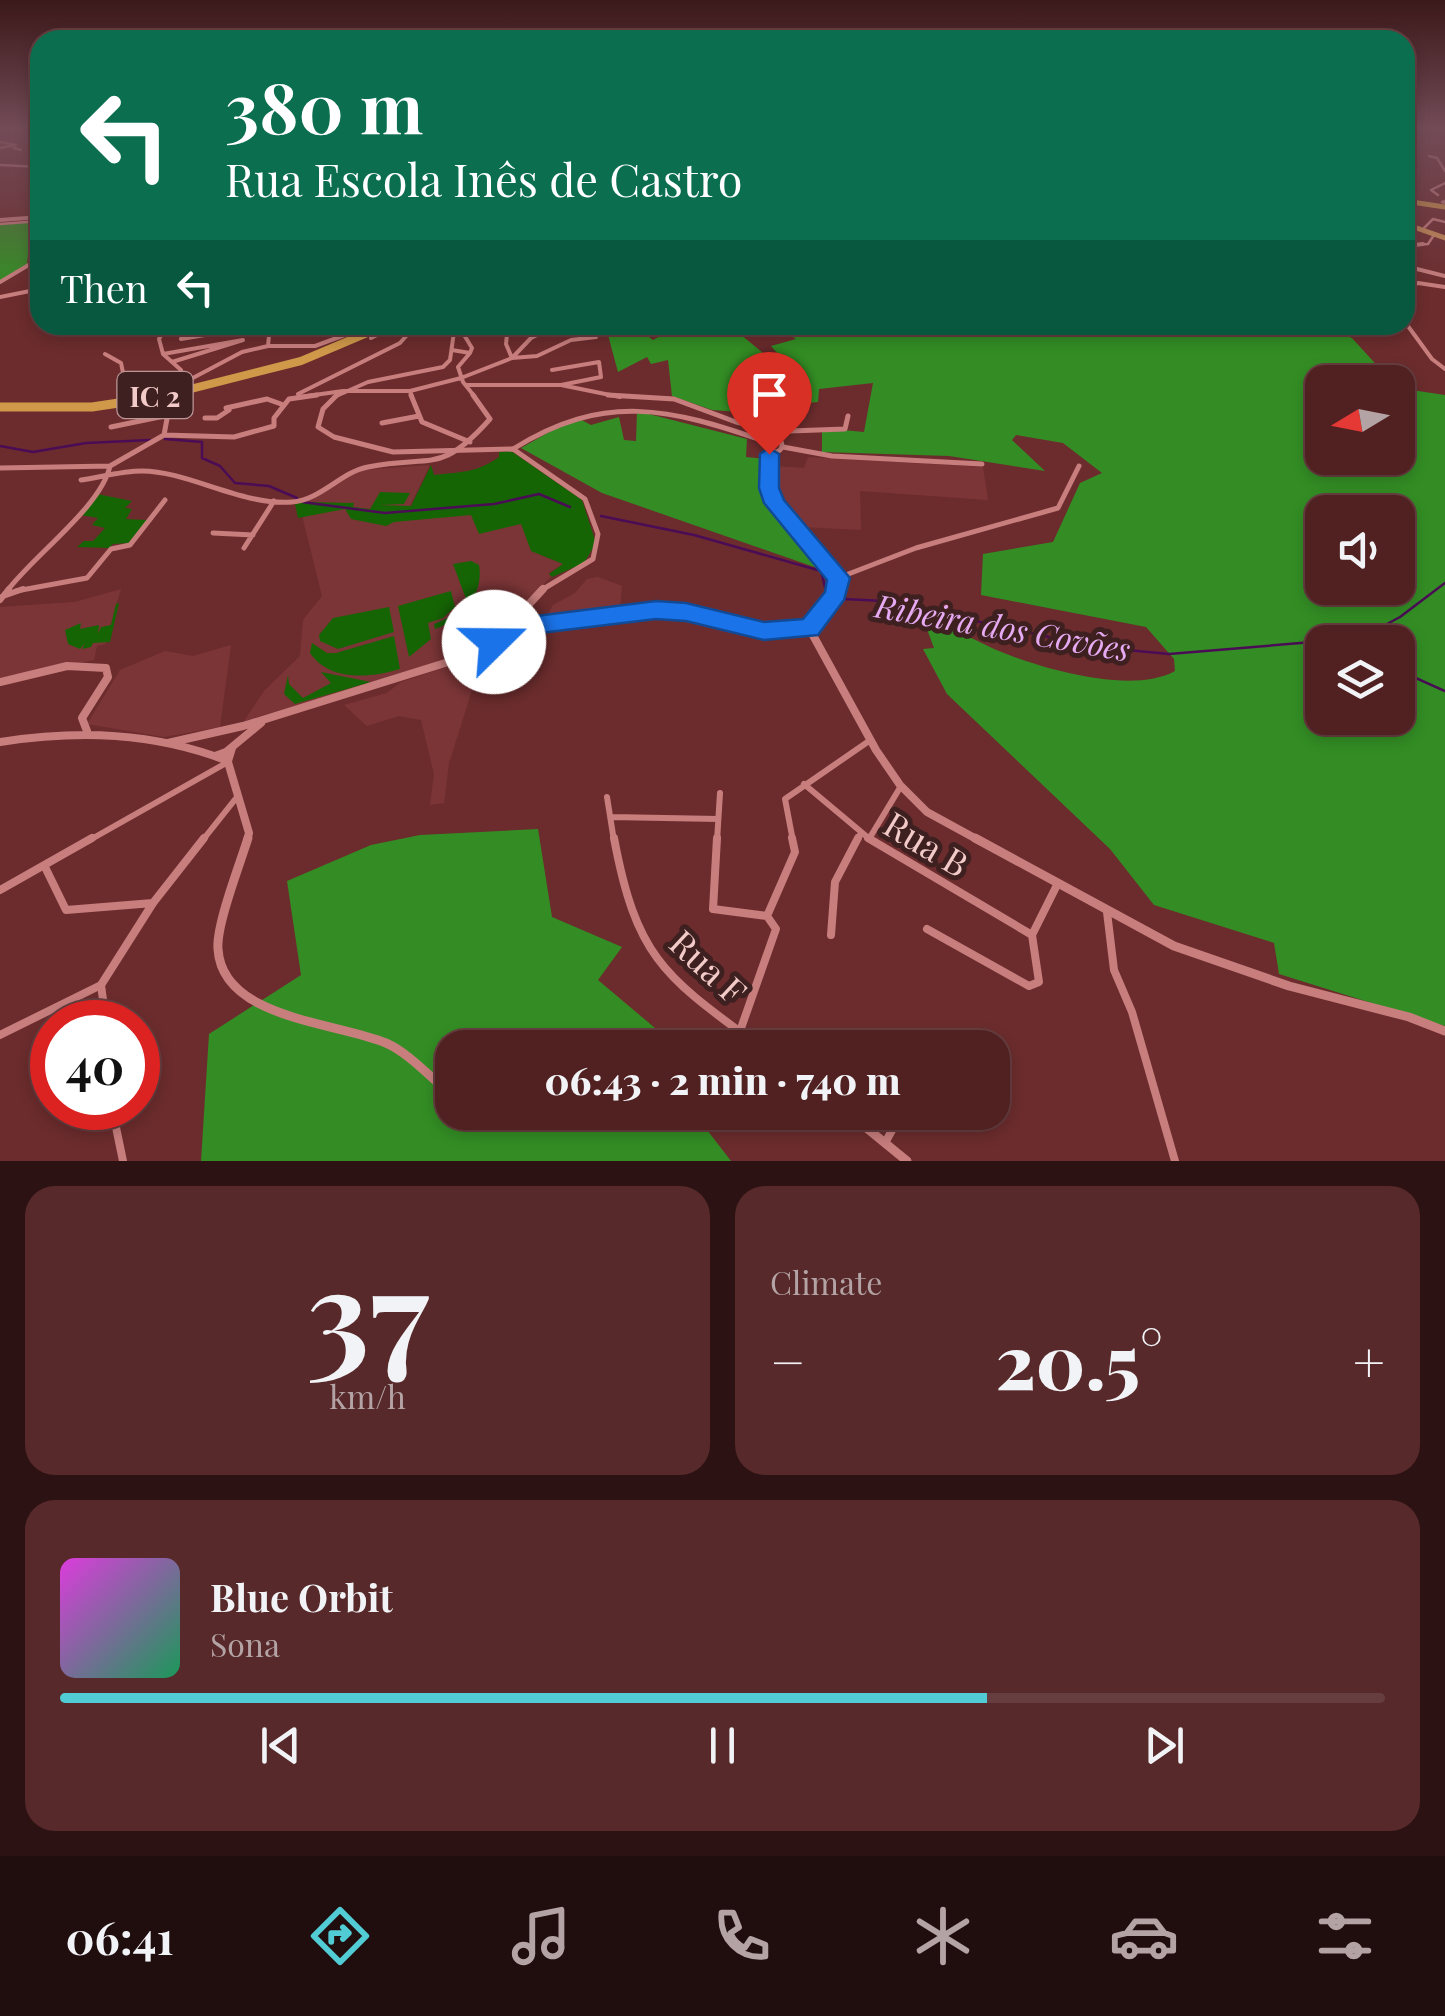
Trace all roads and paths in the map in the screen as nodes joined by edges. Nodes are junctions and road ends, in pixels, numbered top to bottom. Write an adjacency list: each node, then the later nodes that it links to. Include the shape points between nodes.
1 (1443, 183): 2 (street, via 1432,191)
2 (1438, 195)
3 (1415, 202): 4 (highway)
4 (1445, 205)
5 (30, 220): 6 (street)
6 (0, 222)
7 (1445, 222): 9 (street, via 1433,219)
8 (1415, 226): 9 (main road)
9 (1423, 229): 10 (main road); 11 (street, via 1434,235 1428,244)
10 (1445, 238)
11 (1415, 245)
12 (30, 264): 15 (street)
13 (1415, 268): 14 (street)
14 (1445, 276)
15 (0, 282)
16 (1415, 284): 17 (street)
17 (1445, 288)
18 (30, 291): 19 (street)
19 (0, 299)
20 (1415, 333): 40 (street, via 1425,354)
21 (161, 335): 37 (street)
22 (182, 335): 23 (street)
23 (205, 335)
24 (269, 335): 33 (street)
25 (354, 335): 33 (street, via 309,348)
26 (362, 335): 51 (highway, IC 2, via 308,358 155,398 70,409)
27 (407, 335): 48 (street)
28 (454, 335): 34 (street)
29 (463, 335): 35 (street)
30 (507, 335): 38 (street)
31 (536, 335): 38 (street)
32 (596, 337): 38 (street)
33 (268, 346): 43 (street, via 230,357)
34 (452, 350): 35 (street); 46 (street, via 438,370)
35 (470, 353): 42 (street, via 458,367)
36 (105, 354): 43 (street, via 121,363 124,380 138,391)
37 (163, 354): 39 (street); 39 (street, via 243,340)
38 (512, 358): 42 (street)
39 (172, 362): 43 (street, via 182,370)
40 (1445, 369)
41 (552, 370): 45 (street, via 600,362 599,378)
42 (461, 378): 44 (street); 47 (street)
43 (182, 384)
44 (466, 385): 45 (street); 60 (street, via 490,420)
45 (561, 385): 58 (street, via 628,399 674,399)
46 (343, 391): 47 (street); 48 (street); 66 (street, via 320,417 318,428 326,434 394,452)
47 (410, 391): 53 (street)
48 (296, 396): 50 (street)
49 (171, 397): 52 (street)
50 (280, 404): 55 (street, via 272,399); 59 (street, via 274,426 255,434)
51 (0, 405)
52 (170, 415): 57 (street); 59 (street)
53 (418, 416): 56 (street); 60 (street)
54 (848, 416): 58 (street, via 844,430)
55 (205, 418)
56 (382, 423)
57 (111, 427)
58 (783, 433): 62 (street)
59 (164, 435): 68 (street)
60 (470, 442): 63 (street)
61 (767, 442): 62 (street); 64 (street, via 616,407 578,414); 65 (street)
62 (781, 444): 65 (street); 67 (street, via 820,457)
63 (463, 449): 64 (street); 66 (street)
64 (513, 450): 80 (street, via 585,499 599,542 593,558 545,586)
65 (772, 450): 78 (street, via 774,503)
66 (448, 454): 74 (street, via 424,464 364,467 313,496)
67 (982, 464)
68 (110, 466): 70 (street); 71 (street)
69 (1079, 466): 78 (street, via 1058,508)
70 (0, 468)
71 (110, 477): 72 (street); 74 (street, via 144,471); 79 (street)
72 (81, 480)
73 (165, 500): 79 (street, via 130,545 111,549 87,578 33,585)
74 (274, 501): 76 (street)
75 (213, 533): 76 (street)
76 (253, 535): 77 (street)
77 (244, 548)
78 (838, 578): 83 (street, via 836,594)
79 (2, 598)
80 (514, 621): 81 (street); 82 (street); 84 (street)
81 (539, 624): 82 (street); 83 (street, via 672,610 764,631)
82 (528, 626): 84 (street)
83 (809, 628): 93 (street)
84 (494, 642): 87 (street, via 452,662)
85 (0, 682): 86 (street, via 76,666 106,668 108,676)
86 (82, 718): 89 (street); 90 (street)
87 (270, 718): 88 (street); 92 (street)
88 (236, 728): 91 (street); 92 (street)
89 (88, 731): 90 (street); 95 (street)
90 (61, 732): 94 (street)
91 (204, 737): 95 (street); 97 (street)
92 (241, 737): 96 (street)
93 (871, 739): 100 (street); 101 (street)
94 (0, 742)
95 (168, 744): 97 (street)
96 (232, 748): 98 (street); 99 (street)
97 (196, 752): 98 (street)
98 (212, 756): 99 (street)
99 (228, 762): 103 (street); 108 (street)
100 (804, 784): 107 (street, Rua B); 113 (street, via 785,800 796,852)
101 (901, 786): 107 (street); 109 (street, via 928,812)
102 (720, 793): 106 (street)
103 (239, 795): 111 (street); 123 (street, via 249,832 217,944 220,972 234,988 292,1018 388,1044)
104 (607, 797): 105 (street, Rua F)
105 (610, 817): 106 (street); 119 (street, Rua F, via 650,953)
106 (718, 819): 113 (street, via 713,910)
107 (865, 836): 115 (street, via 835,882); 116 (street, Rua B)
108 (44, 867): 110 (street); 111 (street, via 66,910)
109 (1057, 885): 112 (street); 116 (street)
110 (0, 890)
111 (153, 903): 117 (street)
112 (1107, 912): 121 (street, via 1210,960); 130 (street, via 1114,970)
113 (767, 916): 120 (street, via 776,929)
114 (927, 929): 116 (street, via 1036,986)
115 (831, 935)
116 (1032, 935)
117 (102, 986): 118 (street); 122 (street)
118 (104, 1000)
119 (739, 1030)
120 (740, 1030)
121 (1445, 1031)
122 (0, 1036)
123 (435, 1081)
124 (117, 1130): 128 (street)
125 (869, 1130): 127 (street)
126 (892, 1130): 127 (street)
127 (885, 1143): 129 (street)
128 (123, 1161)
129 (906, 1161)
130 (1175, 1161)

